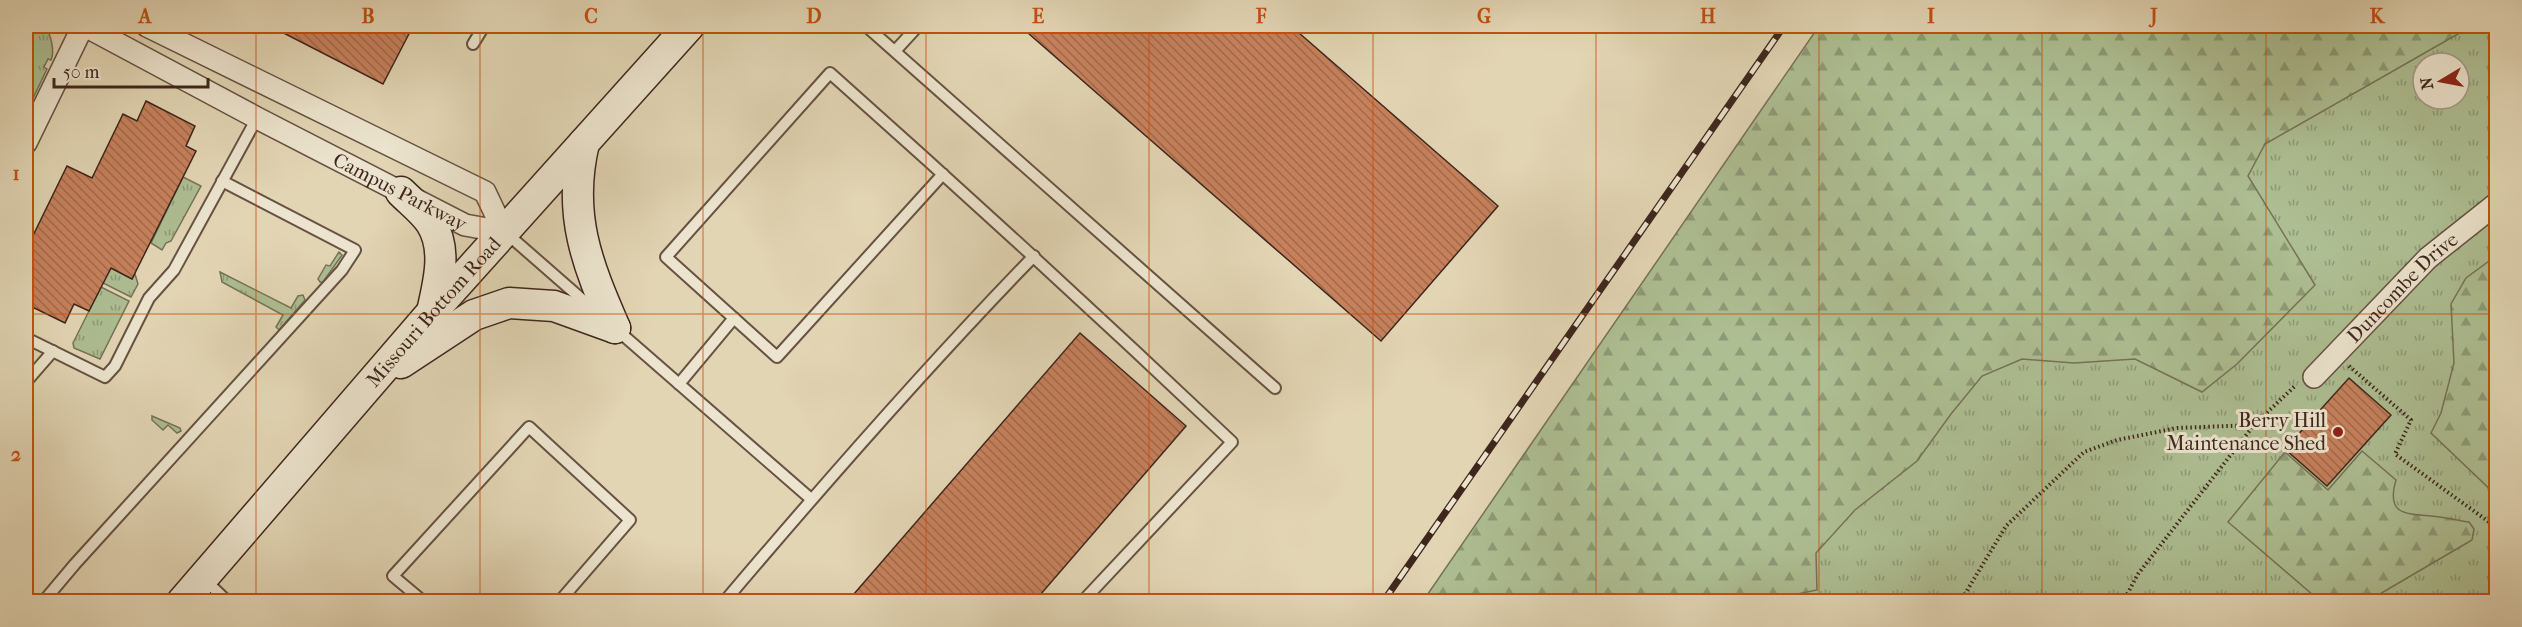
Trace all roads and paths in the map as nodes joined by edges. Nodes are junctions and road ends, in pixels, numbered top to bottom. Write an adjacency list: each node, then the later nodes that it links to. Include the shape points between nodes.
1 (84, 26): 9 (street, Campus Parkway); 10 (street)
2 (147, 26): 16 (street, Campus Parkway, via 485,192)
3 (484, 26): 7 (lane)
4 (689, 26): 11 (street, Missouri Bottom Road)
5 (866, 26): 8 (lane)
6 (918, 26): 8 (lane)
7 (473, 44)
8 (895, 51): 27 (lane)
9 (257, 118): 13 (lane); 14 (street, Campus Parkway)
10 (26, 142)
11 (584, 143): 16 (street, Missouri Bottom Road); 20 (street, via 580,160 579,229 591,273)
12 (943, 174): 17 (lane); 19 (lane, via 777,357); 19 (lane, via 830,73 666,257)
13 (222, 181): 22 (lane, via 174,270 149,298 115,366 105,377); 33 (lane, via 355,250 342,270)
14 (401, 192): 16 (street, Campus Parkway, via 465,225); 18 (street, via 432,223 440,250 440,275)
15 (2496, 204): 23 (street, Duncombe Drive, via 2428,258)
16 (504, 232): 18 (street, Missouri Bottom Road); 20 (lane)
17 (1034, 256): 29 (lane); 39 (lane, via 1232,442)
18 (432, 312): 25 (street, Missouri Bottom Road)
19 (734, 318): 26 (lane)
20 (615, 328): 25 (street, via 554,306 509,303 474,315); 26 (lane)
21 (26, 338): 22 (lane)
22 (53, 351): 24 (lane)
23 (2314, 377): 28 (path, via 2292,387); 30 (path, via 2347,364 2411,420 2395,454)
24 (26, 382)
25 (372, 383): 31 (street, Missouri Bottom Road)
26 (679, 384): 29 (lane)
27 (1275, 388)
28 (2254, 425): 40 (path, via 2178,428 2117,440 2084,452 2006,526); 41 (path, via 2138,574)
29 (811, 499): 38 (lane)
30 (2496, 527)
31 (202, 577): 34 (street, Missouri Bottom Road); 35 (lane)
32 (2496, 596): 42 (path)
33 (43, 602)
34 (182, 602)
35 (228, 602)
36 (424, 602): 37 (lane, via 393,576 530,427 630,520)
37 (559, 602)
38 (724, 602)
39 (1082, 602)
40 (1960, 602)
41 (2123, 602)
42 (2491, 602)

